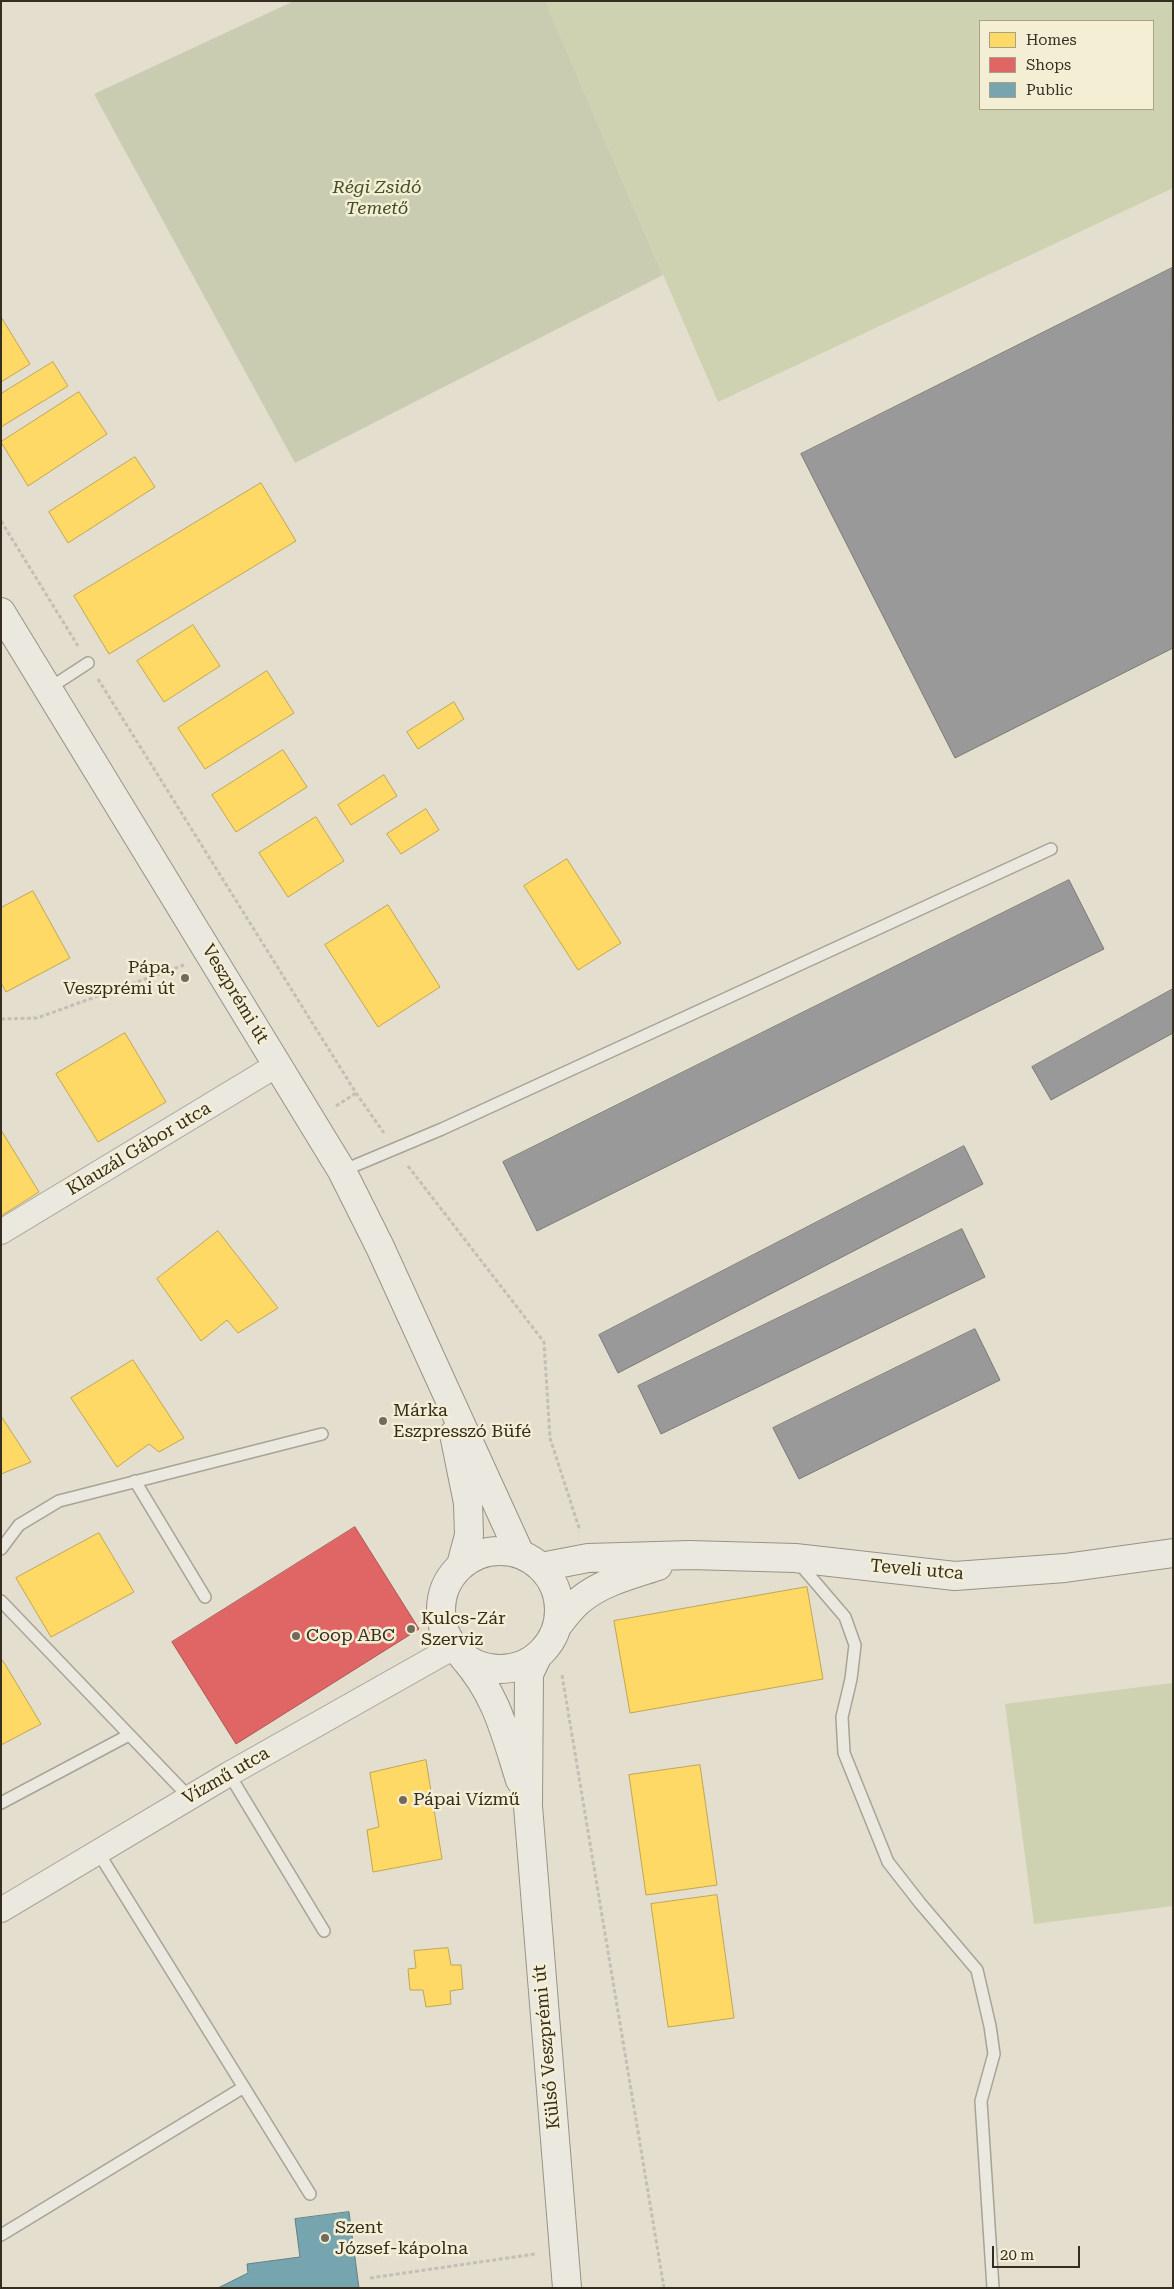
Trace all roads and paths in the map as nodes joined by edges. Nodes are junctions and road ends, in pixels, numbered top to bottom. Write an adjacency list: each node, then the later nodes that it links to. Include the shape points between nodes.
1 (1, 521): 3 (path)
2 (1, 612): 4 (main road, Veszprémi út)
3 (88, 663): 4 (lane); 9 (path)
4 (48, 689): 6 (main road, Veszprémi út)
5 (1051, 849): 10 (lane)
6 (212, 956): 7 (path, via 37,1018); 8 (main road, Veszprémi út)
7 (1, 1019)
8 (277, 1065): 10 (main road, Veszprémi út); 11 (street, Klauzál Gábor utca)
9 (356, 1093)
10 (342, 1172): 12 (main road, Veszprémi út)
11 (1, 1232)
12 (445, 1389): 19 (main road, Veszprémi út); 20 (main road, Veszprémi út, via 468,1503 468,1535)
13 (322, 1434): 14 (lane)
14 (135, 1482): 15 (lane, via 59,1501 19,1525); 21 (lane)
15 (1, 1549)
16 (1173, 1552): 18 (main road, Teveli utca, via 1065,1568 955,1576)
17 (690, 1555): 18 (main road, Teveli utca); 19 (main road, Teveli utca); 23 (main road, Teveli utca, via 615,1580 578,1602)
18 (795, 1558): 40 (lane, via 845,1617 855,1646 852,1679 842,1717 844,1753 888,1862 977,1970 994,2054 981,2101)
19 (530, 1560): 20 (main road, via 510,1552 489,1552); 23 (main road, via 552,1582 559,1600)
20 (461, 1566): 24 (main road, via 446,1586 441,1611 446,1636)
21 (205, 1597)
22 (1, 1601): 26 (lane)
23 (558, 1625): 25 (main road)
24 (458, 1651): 25 (main road, via 485,1667 498,1669 512,1668); 27 (street, Vízmű utca); 30 (main road, Külső Veszprémi út, via 480,1676 499,1712)
25 (537, 1657): 30 (main road, Külső Veszprémi út, via 529,1674)
26 (129, 1735): 28 (lane); 29 (lane)
27 (229, 1774): 28 (street, Vízmű utca); 33 (lane)
28 (189, 1798): 31 (street, Vízmű utca)
29 (1, 1803)
30 (528, 1806): 37 (main road, Külső Veszprémi út)
31 (98, 1852): 32 (street, Vízmű utca); 34 (lane)
32 (1, 1910)
33 (324, 1931)
34 (244, 2087): 35 (lane); 36 (lane)
35 (310, 2194)
36 (1, 2235)
37 (563, 2250): 38 (path); 39 (main road, Külső Veszprémi út)
38 (370, 2278)
39 (567, 2288)
40 (993, 2288)

